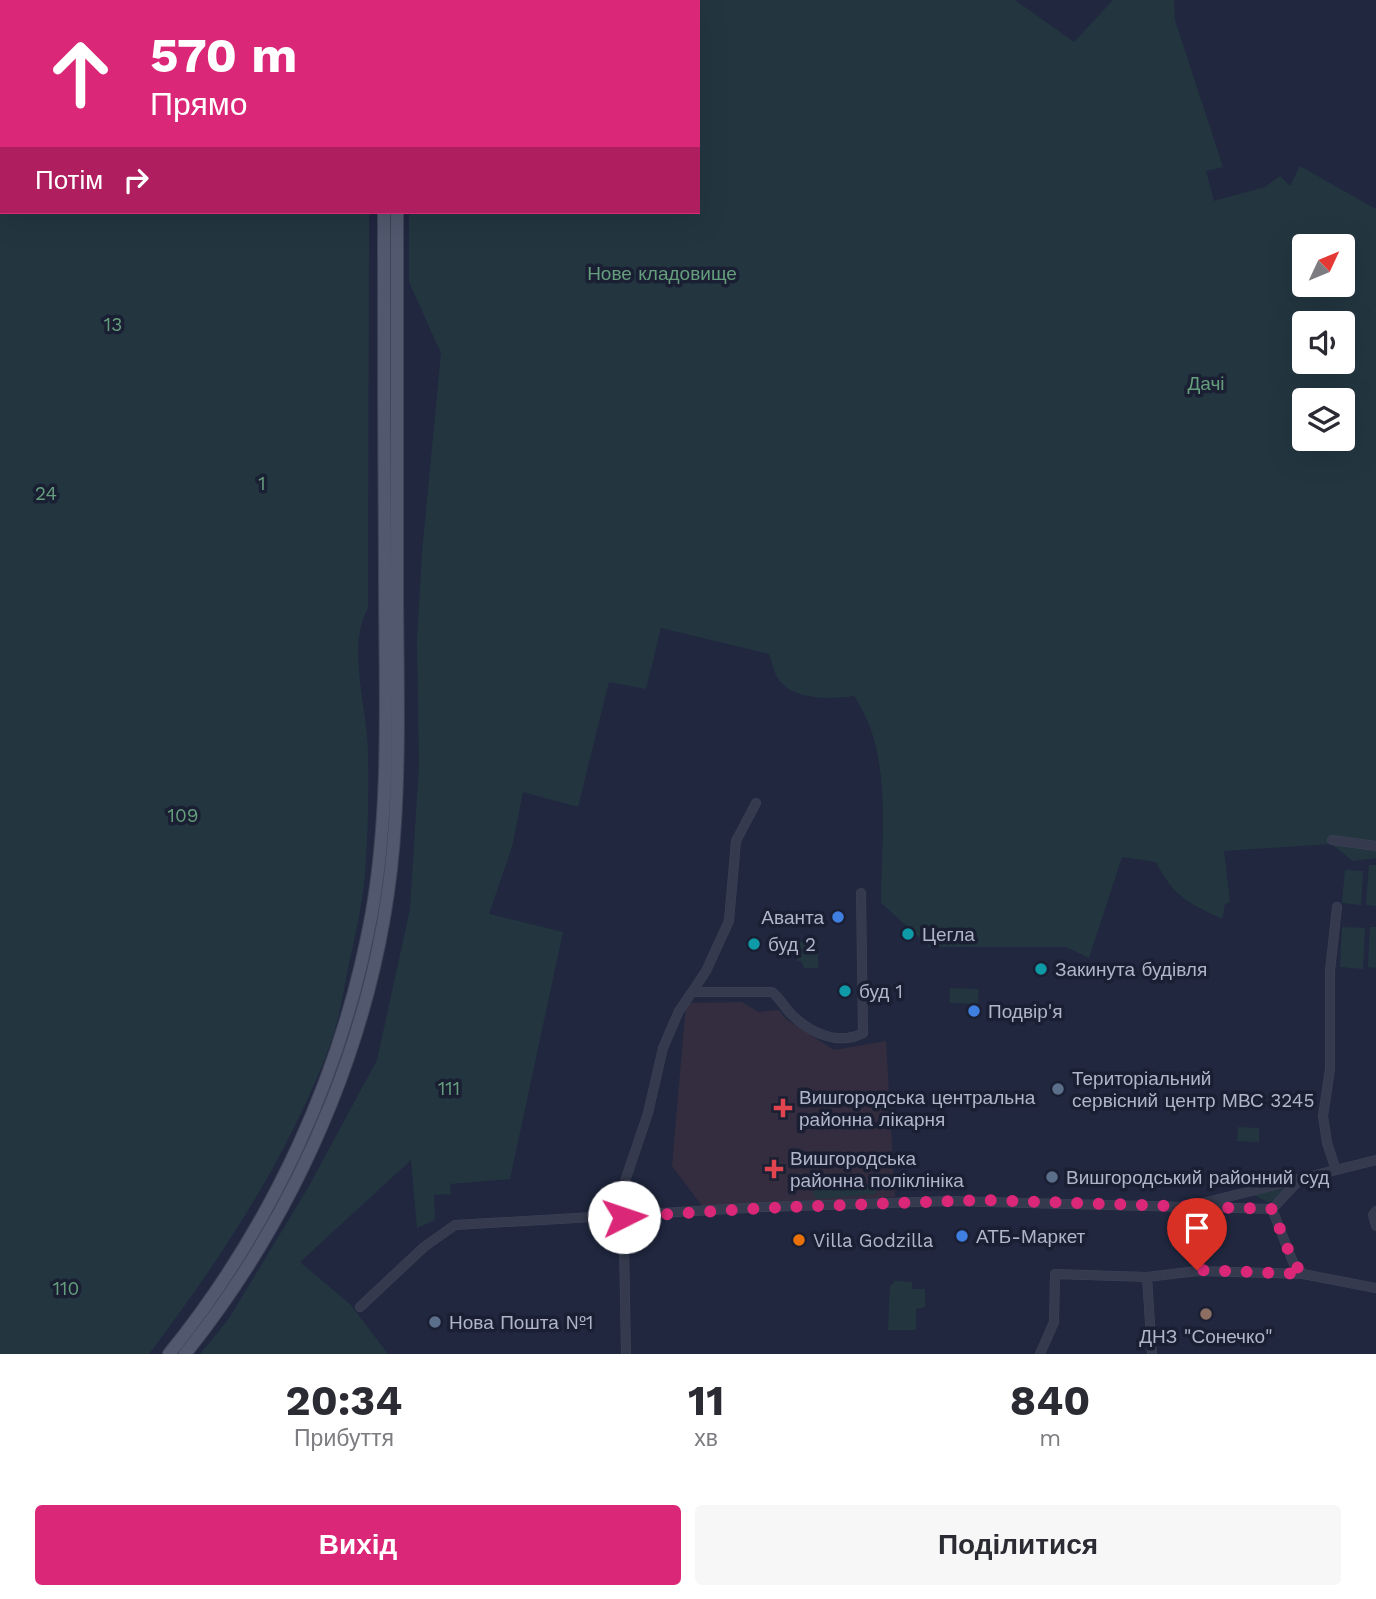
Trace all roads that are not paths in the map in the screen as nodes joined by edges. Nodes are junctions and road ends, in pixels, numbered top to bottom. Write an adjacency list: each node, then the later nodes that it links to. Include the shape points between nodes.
1 (384, 214): 21 (main road, via 385,729 382,821 372,911 341,1037 298,1148 233,1264)
2 (397, 214): 22 (main road, via 396,823 385,912 354,1039 308,1156 240,1278)
3 (756, 803): 8 (street, via 736,841 729,921)
4 (1332, 840): 5 (street)
5 (1376, 846)
6 (861, 893): 8 (street, via 863,1033 853,1038 828,1038 792,1015 772,992)
7 (1337, 907): 10 (street, via 1330,971 1330,1069 1323,1116)
8 (692, 992): 15 (street, via 663,1048 648,1113 622,1187)
9 (1376, 1160): 10 (street)
10 (1335, 1167): 11 (street)
11 (1306, 1176): 12 (street); 13 (street)
12 (1187, 1207): 13 (street); 15 (street, via 950,1201)
13 (1272, 1209): 17 (street, via 1293,1262)
14 (1376, 1211): 16 (street)
15 (624, 1217): 20 (street, via 455,1225 424,1247); 23 (street)
16 (1376, 1227)
17 (1303, 1274): 18 (street, via 1197,1270); 19 (street)
18 (1147, 1277): 24 (street, via 1055,1274 1054,1322); 25 (street)
19 (1376, 1287)
20 (360, 1307)
21 (169, 1354)
22 (185, 1354)
23 (626, 1354)
24 (1040, 1354)
25 (1152, 1354)

